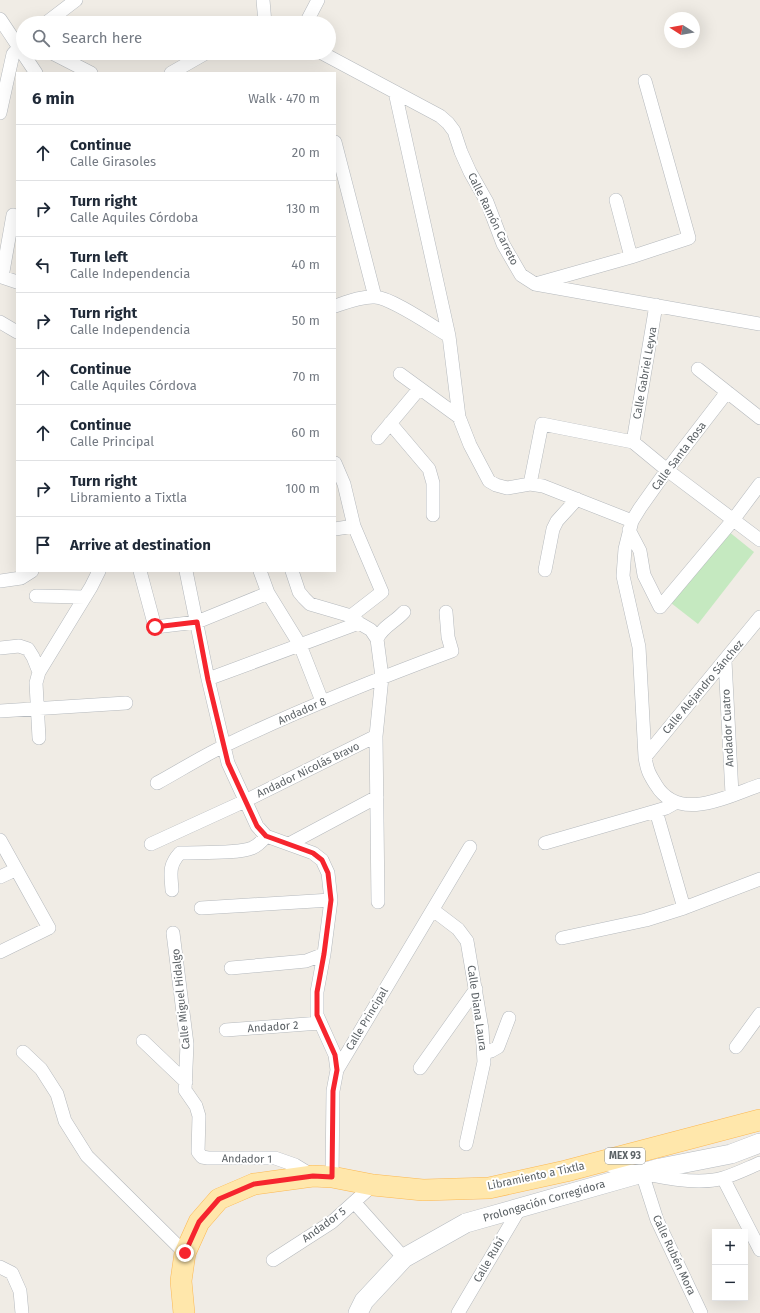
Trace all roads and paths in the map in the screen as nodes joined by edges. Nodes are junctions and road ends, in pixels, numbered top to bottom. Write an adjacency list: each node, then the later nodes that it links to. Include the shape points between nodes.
1 (76, 0): 4 (street)
2 (263, 0): 5 (street)
3 (318, 0): 6 (street)
4 (55, 16)
5 (264, 16)
6 (310, 16)
7 (0, 19): 8 (street)
8 (16, 39)
9 (16, 51): 17 (street)
10 (29, 60): 14 (street)
11 (66, 60): 15 (street)
12 (194, 60): 16 (street)
13 (335, 60): 19 (street)
14 (35, 72)
15 (89, 72)
16 (173, 72)
17 (4, 75): 20 (street)
18 (645, 81): 24 (street, via 689,238)
19 (395, 92): 26 (street, Calle Ramón Carreto, via 448,122 470,172 487,202 510,257 521,275); 33 (street)
20 (0, 113)
21 (336, 146): 27 (street)
22 (616, 200): 24 (street)
23 (10, 214): 25 (street, via 2,278)
24 (631, 257): 26 (street)
25 (16, 282)
26 (535, 284): 28 (street, Calle Ramón Carreto)
27 (375, 297): 29 (street); 33 (street, via 387,300)
28 (656, 305): 31 (street, Calle Ramón Carreto); 42 (street, Calle Gabriel Leyva)
29 (336, 306)
30 (0, 322): 32 (street)
31 (760, 324)
32 (16, 331)
33 (449, 336): 38 (street)
34 (698, 369): 37 (street)
35 (400, 374): 36 (street)
36 (420, 389): 38 (street); 40 (street)
37 (727, 392): 39 (street); 44 (street, Calle Santa Rosa)
38 (459, 417): 45 (street, via 489,481 507,488)
39 (760, 418)
40 (390, 423): 41 (street); 48 (street, via 429,469 434,483)
41 (378, 438)
42 (633, 442): 44 (street); 45 (street, via 542,424)
43 (336, 465): 50 (street, via 344,484)
44 (667, 470): 49 (street); 51 (street, Calle Santa Rosa)
45 (530, 484): 47 (street, via 543,486)
46 (760, 484): 49 (street)
47 (577, 499): 51 (street); 54 (street, via 553,528)
48 (433, 515)
49 (733, 520): 51 (street, via 660,607 644,575 640,551); 53 (street)
50 (354, 526): 52 (street); 68 (street, via 382,592)
51 (631, 526): 84 (street, Calle Santa Rosa, via 624,549 623,576 638,647)
52 (336, 529)
53 (760, 540)
54 (545, 570)
55 (30, 572): 61 (street, via 21,578)
56 (98, 572): 64 (street)
57 (140, 572): 69 (street, via 155,627)
58 (186, 572): 69 (street)
59 (260, 572): 62 (street)
60 (292, 572): 68 (street, via 299,592 310,604)
61 (0, 581)
62 (268, 593): 69 (street); 71 (street)
63 (36, 596): 64 (street)
64 (85, 597): 74 (street)
65 (404, 612): 70 (street, via 380,631)
66 (446, 612): 75 (street, Andador 8, via 452,651)
67 (760, 617): 73 (street, Calle Alejandro Sánchez)
68 (355, 620): 70 (street, via 372,630); 71 (street)
69 (197, 622): 76 (street)
70 (377, 639): 75 (street)
71 (300, 645): 76 (street); 77 (street)
72 (0, 648): 74 (street, via 19,646 28,649)
73 (724, 661): 84 (street, Calle Alejandro Sánchez); 87 (street, Andador Cuatro)
74 (39, 672): 79 (street, via 36,683)
75 (382, 677): 77 (street, Andador 8); 81 (street)
76 (208, 680): 83 (street)
77 (322, 701): 83 (street, Andador 8)
78 (126, 703): 79 (street)
79 (37, 708): 80 (street); 82 (street)
80 (0, 711)
81 (376, 736): 88 (street); 89 (street, Andador Nicolás Bravo)
82 (39, 738)
83 (223, 747): 85 (street, Andador 8); 89 (street)
84 (645, 757): 90 (street, Calle Santa Rosa, via 647,771 660,793)
85 (157, 783)
86 (760, 784): 87 (street)
87 (732, 794): 90 (street, via 704,804 689,806)
88 (377, 797): 96 (street); 103 (street)
89 (246, 801): 92 (street, via 257,826); 95 (street, Andador Nicolás Bravo)
90 (675, 803): 91 (street)
91 (656, 811): 94 (street); 105 (street)
92 (266, 836): 96 (street); 101 (street, via 252,848 180,853 174,860 171,870)
93 (0, 840): 98 (street)
94 (545, 843)
95 (151, 844)
96 (289, 844): 102 (street, via 313,853 322,860 328,873)
97 (470, 847): 106 (street)
98 (15, 870): 99 (street); 109 (street, via 48,928)
99 (0, 877)
100 (760, 879): 105 (street)
101 (172, 890)
102 (331, 900): 104 (street); 110 (street)
103 (378, 902)
104 (201, 908)
105 (684, 908): 108 (street, via 646,920)
106 (433, 910): 112 (street, Calle Diana Laura, via 458,930 467,941); 122 (street, Calle Principal)
107 (174, 933): 123 (street, Calle Miguel Hidalgo, via 187,1044)
108 (562, 938)
109 (0, 952)
110 (324, 954): 111 (street, via 306,961); 115 (street, via 317,992 317,1015)
111 (231, 968)
112 (476, 989): 120 (street, Calle Diana Laura); 121 (street)
113 (760, 1014): 118 (street)
114 (509, 1018): 120 (street, via 498,1047)
115 (320, 1023): 116 (street, Andador 2); 122 (street, via 335,1055)
116 (226, 1030)
117 (143, 1041): 123 (street)
118 (736, 1046)
119 (23, 1052): 137 (street, via 41,1069 57,1094 65,1121 87,1156)
120 (484, 1053): 126 (street, Calle Diana Laura)
121 (420, 1068)
122 (337, 1070): 131 (street, Calle Principal)
123 (186, 1082): 127 (street, Calle Miguel Hidalgo, via 185,1090 196,1106 199,1116 198,1152)
124 (760, 1120): 128 (main road, Libramiento a Tixtla / MEX 93)
125 (760, 1143): 130 (street, Prolongación Corregidora / MEX 93, via 731,1154)
126 (466, 1144)
127 (202, 1157): 131 (street, Andador 1, via 275,1158)
128 (597, 1163): 130 (street); 133 (main road, Libramiento a Tixtla / MEX 93, via 489,1188 423,1190)
129 (760, 1163): 132 (street)
130 (642, 1173): 132 (street, via 686,1181); 135 (street, Prolongación Corregidora / MEX 93); 145 (street, Calle Rubén Mora, via 657,1220)
131 (322, 1177): 133 (main road, Libramiento a Tixtla / MEX 93); 137 (main road, Libramiento a Tixtla / MEX 93, via 254,1184 219,1199 199,1222)
132 (723, 1178): 136 (street)
133 (373, 1185): 134 (street, Andador 5)
134 (354, 1202): 138 (street); 139 (street, Andador 5, via 332,1222)
135 (520, 1208): 138 (street, Prolongación Corregidora / MEX 93, via 466,1223); 144 (street, Calle Rubí)
136 (760, 1250)
137 (185, 1253): 142 (main road, Libramiento a Tixtla / MEX 93, via 181,1281)
138 (404, 1258): 143 (street, Prolongación Corregidora / MEX 93, via 364,1301)
139 (273, 1260)
140 (0, 1267): 141 (street, via 12,1274 20,1291)
141 (22, 1313)
142 (184, 1313)
143 (358, 1313)
144 (458, 1313)
145 (702, 1313)

